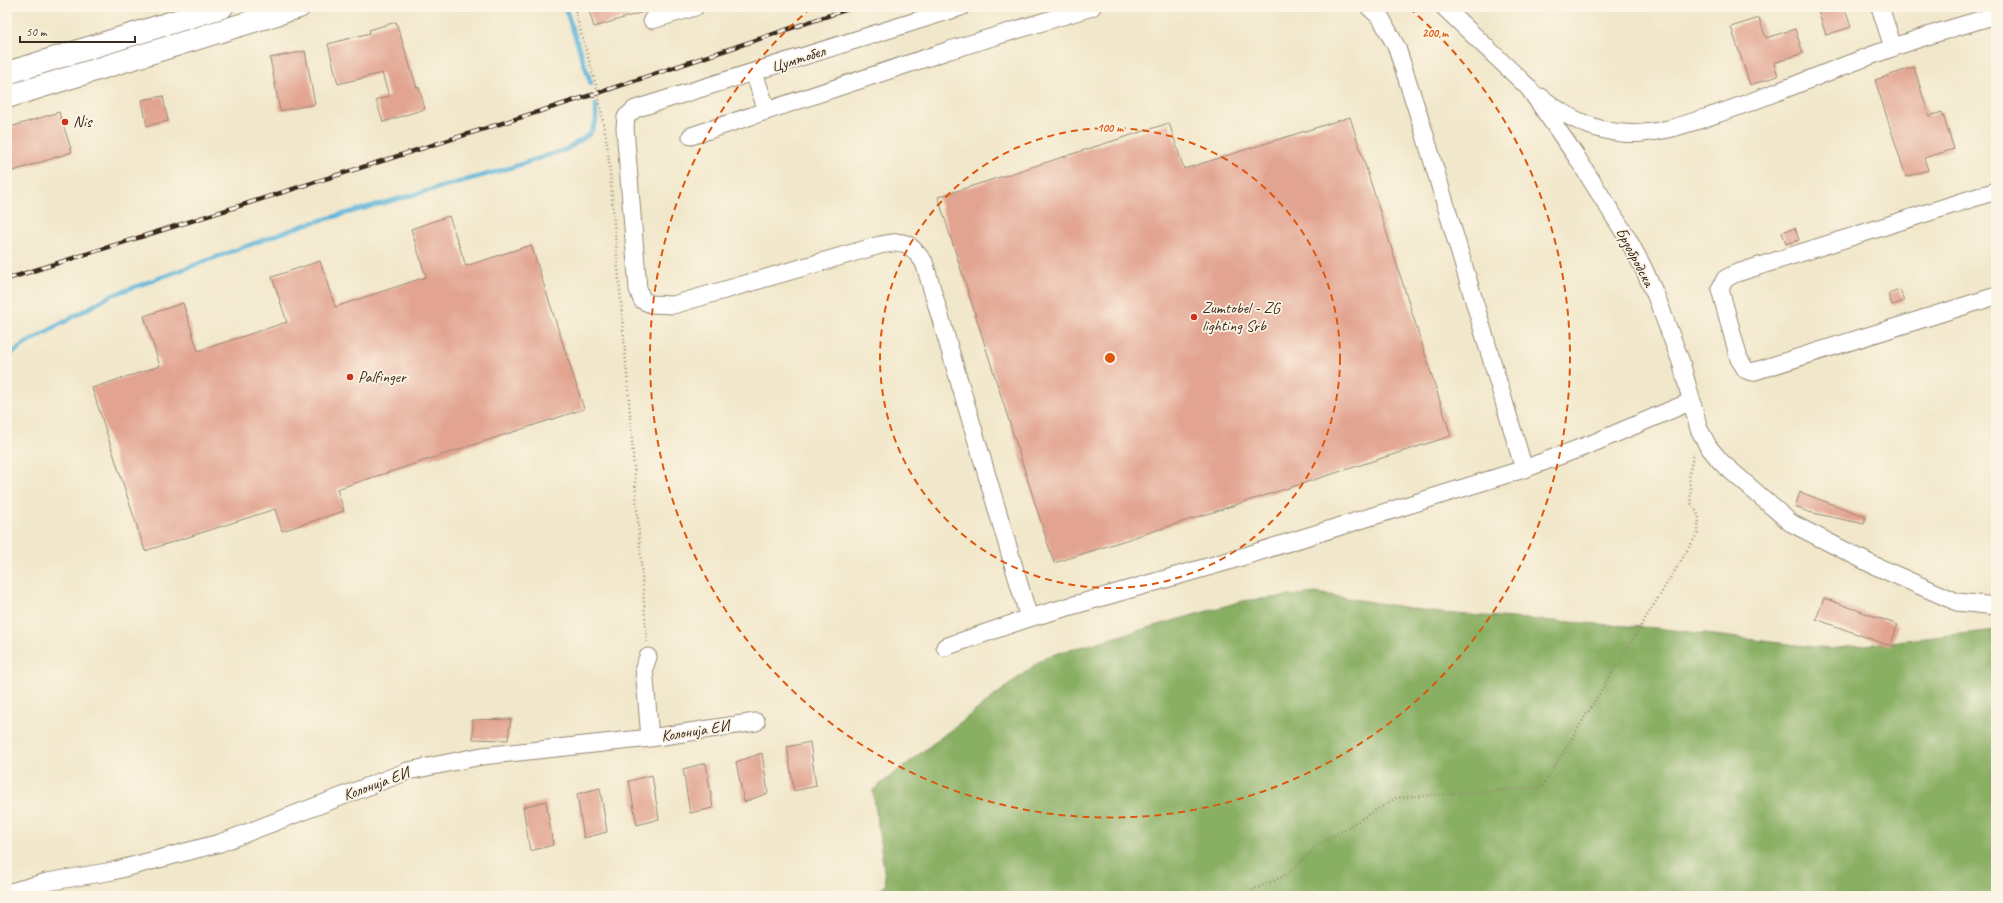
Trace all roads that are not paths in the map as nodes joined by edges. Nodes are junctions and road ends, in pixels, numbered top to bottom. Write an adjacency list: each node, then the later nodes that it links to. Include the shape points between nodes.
1 (222, 7): 12 (main road)
2 (299, 7): 15 (main road)
3 (696, 7): 10 (street)
4 (961, 7): 13 (street, Цумтобел)
5 (1091, 7): 16 (street, via 950,50)
6 (1369, 7): 21 (street, via 1381,18 1397,48)
7 (1444, 7): 14 (street, Брзобродска)
8 (1880, 7): 11 (street)
9 (1996, 15): 11 (street)
10 (652, 20)
11 (1893, 47): 14 (street, via 1743,106 1674,128 1649,132 1623,133 1578,122)
12 (7, 73)
13 (754, 73): 16 (street); 23 (street, Цумтобел, via 635,110 626,118 638,289 642,300 651,304 673,305 880,244 901,241 911,247 924,262)
14 (1528, 87): 20 (street, Брзобродска, via 1576,156 1642,265 1681,362)
15 (7, 97)
16 (767, 111): 17 (street)
17 (691, 136)
18 (1996, 191): 19 (street, via 1734,274 1725,279 1720,289 1739,359 1746,370 1752,372)
19 (1996, 296)
20 (1692, 401): 21 (street); 22 (street, Брзобродска, via 1699,428 1708,446 1721,462 1791,523 1871,564 1957,602)
21 (1524, 469): 23 (street, via 1232,560)
22 (1996, 606)
23 (1029, 618): 24 (street)
24 (945, 647)
25 (648, 657): 27 (street, via 644,668)
26 (756, 722): 27 (street, Колонија ЕИ)
27 (650, 738): 28 (street, Колонија ЕИ, via 482,756 408,771 220,843 113,871 47,882)
28 (7, 893)

